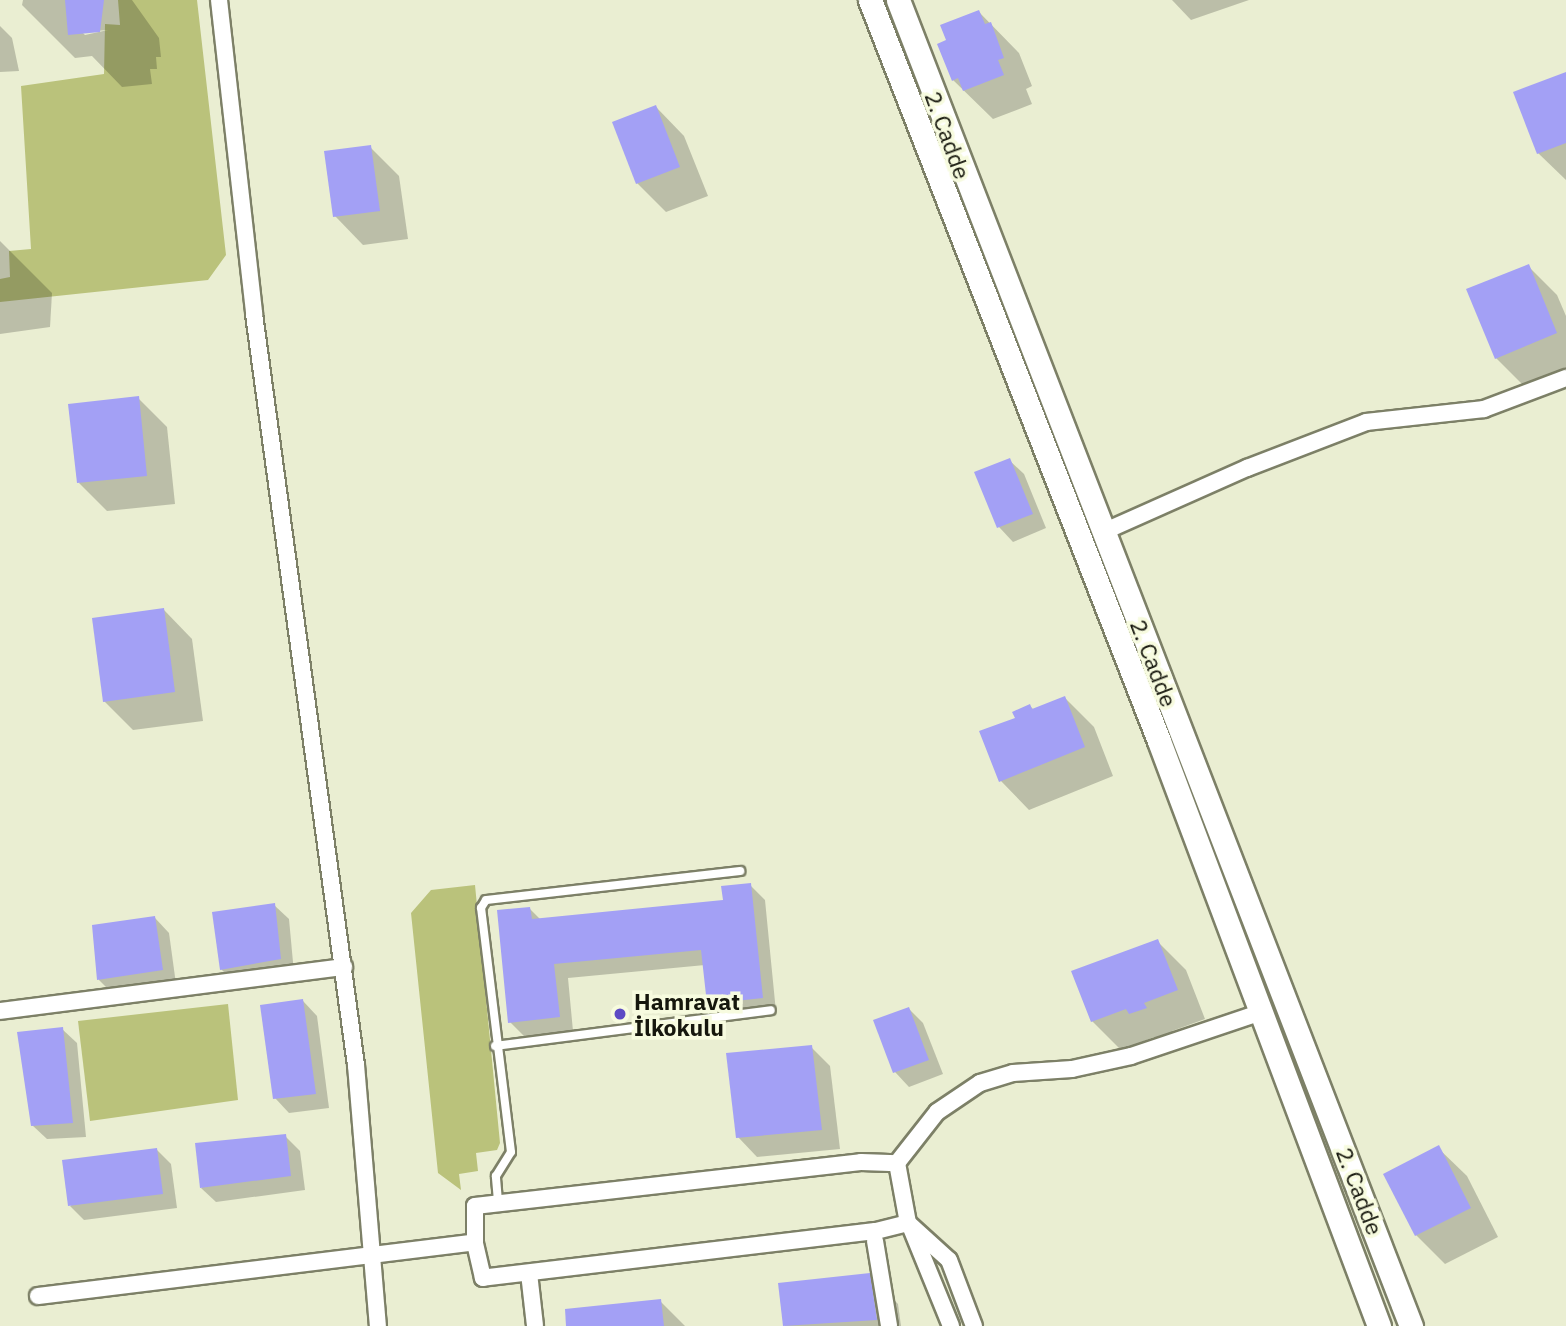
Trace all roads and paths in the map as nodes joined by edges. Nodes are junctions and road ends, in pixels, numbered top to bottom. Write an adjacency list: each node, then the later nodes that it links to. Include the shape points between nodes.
1 (219, 0): 7 (street, via 254,314)
2 (870, 0): 10 (main road, 2. Cadde)
3 (898, 0): 5 (main road, 2. Cadde)
4 (1566, 378): 5 (street, via 1484,409 1366,422 1247,468)
5 (1103, 533): 26 (main road, 2. Cadde)
6 (740, 871): 11 (lane, via 486,900 481,908)
7 (344, 967): 9 (street); 17 (street)
8 (771, 1010): 11 (lane)
9 (0, 1012)
10 (1262, 1012): 12 (street, via 1131,1056 1072,1069 1013,1073 980,1083 937,1112); 25 (main road, 2. Cadde)
11 (495, 1046): 13 (lane, via 511,1152 496,1176)
12 (897, 1163): 13 (street, via 795,1167); 14 (street)
13 (498, 1201): 16 (street, via 475,1206)
14 (908, 1223): 18 (street); 23 (street); 24 (street, via 950,1260)
15 (875, 1241): 22 (street)
16 (475, 1242): 17 (street); 18 (street, via 482,1279)
17 (371, 1255): 19 (street); 20 (street)
18 (529, 1273): 21 (street)
19 (38, 1296)
20 (378, 1326)
21 (535, 1326)
22 (889, 1326)
23 (951, 1326)
24 (974, 1326)
25 (1379, 1326)
26 (1411, 1326)

